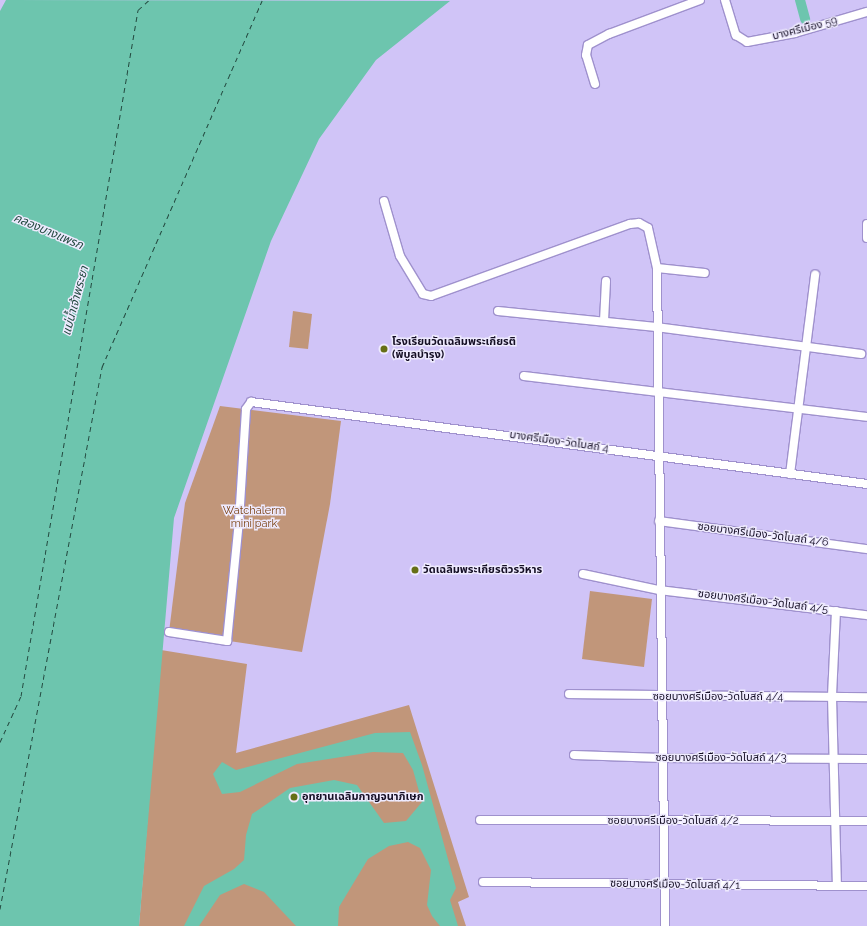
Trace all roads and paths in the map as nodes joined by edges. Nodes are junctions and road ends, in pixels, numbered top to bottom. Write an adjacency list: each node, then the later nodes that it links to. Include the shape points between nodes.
1 (700, 0): 4 (street, via 588,44 586,55)
2 (725, 0): 3 (street, บางศรีเมือง 59, via 736,35 742,41 754,42 795,33)
3 (867, 12)
4 (595, 84)
5 (384, 200): 8 (street, via 400,256 423,294 431,296 639,222 648,228)
6 (867, 224): 7 (street)
7 (867, 238)
8 (657, 268): 9 (street); 14 (street)
9 (705, 273)
10 (815, 275): 15 (street)
11 (606, 281): 13 (street)
12 (498, 311): 13 (street)
13 (604, 321): 14 (street)
14 (656, 326): 15 (street); 18 (street)
15 (806, 347): 16 (street); 19 (street)
16 (861, 354)
17 (524, 376): 18 (street)
18 (658, 391): 19 (street); 21 (street)
19 (796, 408): 20 (street); 22 (street)
20 (867, 417)
21 (660, 456): 22 (street, บางศรีเมือง-วัดโบสถ์ 4); 24 (street); 30 (street, บางศรีเมือง-วัดโบสถ์ 4, via 251,402 246,409 227,641)
22 (790, 474): 23 (street, บางศรีเมือง-วัดโบสถ์ 4)
23 (867, 484)
24 (659, 522): 25 (street, ซอยบางศรีเมือง-วัดโบสถ์ 4/6); 27 (street)
25 (867, 549)
26 (583, 574): 27 (street, ซอยบางศรีเมือง-วัดโบสถ์ 4/5)
27 (660, 590): 28 (street, ซอยบางศรีเมือง-วัดโบสถ์ 4/5); 32 (street)
28 (836, 611): 29 (street, ซอยบางศรีเมือง-วัดโบสถ์ 4/5); 33 (street)
29 (867, 615)
30 (169, 632)
31 (569, 694): 32 (street, ซอยบางศรีเมือง-วัดโบสถ์ 4/4)
32 (661, 697): 33 (street, ซอยบางศรีเมือง-วัดโบสถ์ 4/4); 36 (street)
33 (832, 697): 34 (street, ซอยบางศรีเมือง-วัดโบสถ์ 4/4); 37 (street)
34 (867, 697)
35 (574, 755): 36 (street, ซอยบางศรีเมือง-วัดโบสถ์ 4/3)
36 (662, 758): 37 (street, ซอยบางศรีเมือง-วัดโบสถ์ 4/3); 42 (street)
37 (834, 759): 38 (street, ซอยบางศรีเมือง-วัดโบสถ์ 4/3); 40 (street)
38 (867, 759)
39 (480, 820): 42 (street, ซอยบางศรีเมือง-วัดโบสถ์ 4/2)
40 (834, 821): 41 (street, ซอยบางศรีเมือง-วัดโบสถ์ 4/2); 42 (street, ซอยบางศรีเมือง-วัดโบสถ์ 4/2); 45 (street)
41 (867, 821)
42 (663, 822): 44 (street)
43 (483, 882): 44 (street, ซอยบางศรีเมือง-วัดโบสถ์ 4/1)
44 (664, 885): 45 (street, ซอยบางศรีเมือง-วัดโบสถ์ 4/1); 47 (street)
45 (837, 886): 46 (street, ซอยบางศรีเมือง-วัดโบสถ์ 4/1)
46 (867, 886)
47 (665, 926)

